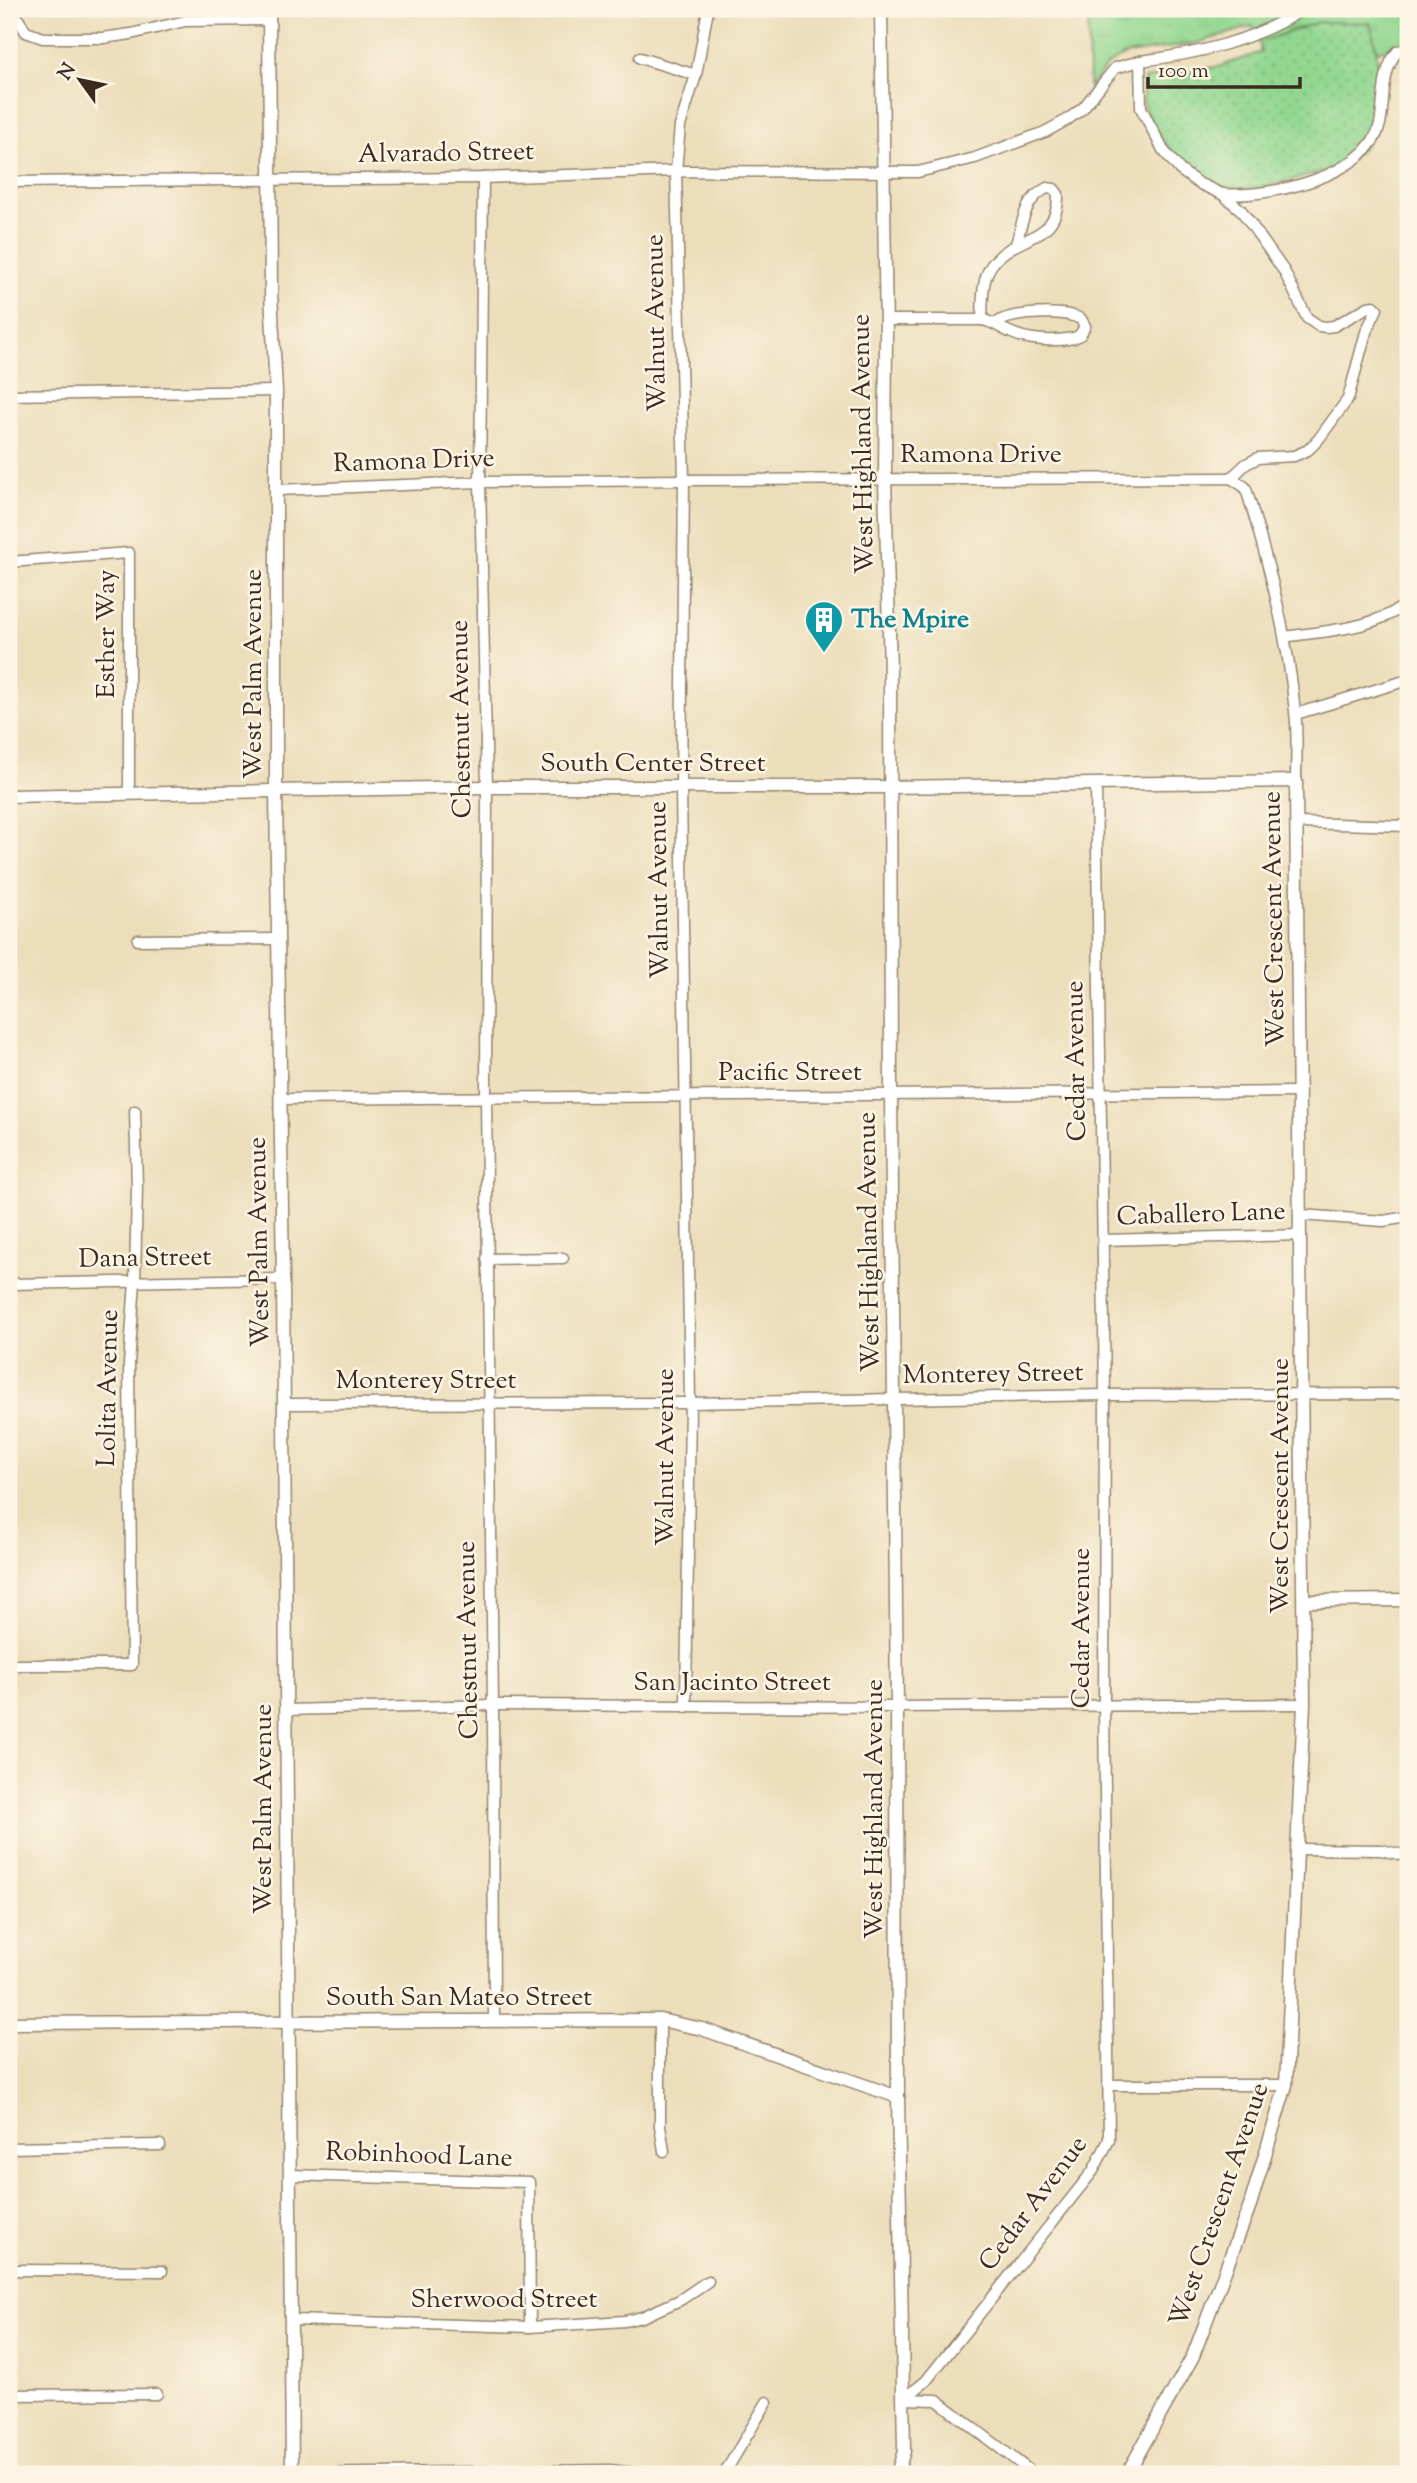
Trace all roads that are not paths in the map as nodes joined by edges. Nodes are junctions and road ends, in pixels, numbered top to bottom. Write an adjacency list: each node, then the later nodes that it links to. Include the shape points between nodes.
1 (12, 9): 5 (street, via 26,32 43,38 103,38 185,21)
2 (708, 9): 9 (street, Walnut Avenue)
3 (881, 9): 11 (street, West Highland Avenue)
4 (1303, 9): 8 (street, Alvarado Street, via 1226,46)
5 (269, 15): 13 (street, West Palm Avenue)
6 (1408, 49): 15 (street, via 1398,51 1391,60 1380,127 1356,159 1316,178 1261,194)
7 (640, 58): 9 (street)
8 (1140, 61): 11 (street, Alvarado Street, via 1115,68 1083,108 1045,132 932,170); 15 (street, via 1141,108 1163,150 1180,170)
9 (696, 75): 10 (street, Walnut Avenue, via 680,125)
10 (676, 171): 11 (street, Alvarado Street); 12 (street, Alvarado Street); 24 (street, Walnut Avenue)
11 (884, 173): 17 (street, West Highland Avenue)
12 (483, 177): 13 (street, Alvarado Street); 25 (street, Chestnut Avenue)
13 (271, 178): 14 (street, Alvarado Street); 20 (street, West Palm Avenue)
14 (9, 182)
15 (1222, 194): 23 (street, via 1241,210 1273,254 1307,318 1319,326 1334,326 1368,307 1377,309 1348,399 1318,440 1301,454 1258,458)
16 (1016, 244): 16 (street, via 1037,236 1053,220 1058,203 1054,189 1046,188 1032,198); 18 (street, via 992,265 985,280)
17 (885, 320): 18 (street); 22 (street, West Highland Avenue)
18 (982, 320): 19 (street)
19 (996, 323): 19 (street, via 1033,339 1074,338 1084,326 1081,318 1072,314 1013,315)
20 (276, 391): 21 (street); 26 (street, West Palm Avenue)
21 (9, 395)
22 (885, 478): 23 (street, Ramona Drive); 24 (street, Ramona Drive); 34 (street, West Highland Avenue)
23 (1231, 478): 29 (street, West Crescent Avenue, via 1247,492)
24 (684, 480): 25 (street, Ramona Drive); 36 (street, Walnut Avenue)
25 (480, 482): 26 (street, Ramona Drive); 35 (street, Chestnut Avenue)
26 (277, 490): 37 (street, West Palm Avenue)
27 (9, 562): 38 (street, Esther Way, via 129,553)
28 (1408, 603): 29 (street, via 1369,624)
29 (1285, 637): 31 (street, West Crescent Avenue)
30 (1408, 680): 31 (street)
31 (1296, 714): 32 (street, West Crescent Avenue)
32 (1296, 781): 33 (street, South Center Street); 40 (street, West Crescent Avenue)
33 (1096, 784): 34 (street, South Center Street); 45 (street, Cedar Avenue)
34 (889, 786): 36 (street, South Center Street); 47 (street, West Highland Avenue)
35 (487, 787): 36 (street, South Center Street); 37 (street, South Center Street); 49 (street, Chestnut Avenue)
36 (681, 788): 46 (street, Walnut Avenue)
37 (276, 791): 38 (street, South Center Street); 42 (street, West Palm Avenue)
38 (130, 793): 39 (street, South Center Street)
39 (9, 796)
40 (1298, 823): 41 (street); 44 (street, West Crescent Avenue)
41 (1408, 827)
42 (278, 939): 43 (street); 48 (street, West Palm Avenue)
43 (138, 940)
44 (1300, 1093): 45 (street, Pacific Street); 51 (street, West Crescent Avenue)
45 (1100, 1094): 47 (street, Pacific Street); 54 (street, Cedar Avenue)
46 (685, 1096): 47 (street, Pacific Street); 49 (street, Pacific Street); 64 (street, Walnut Avenue)
47 (891, 1096): 63 (street, West Highland Avenue)
48 (281, 1098): 49 (street, Pacific Street); 57 (street, West Palm Avenue)
49 (486, 1098): 56 (street, Chestnut Avenue)
50 (135, 1111): 58 (street, Lolita Avenue)
51 (1301, 1215): 52 (street, via 1383,1221); 53 (street, West Crescent Avenue)
52 (1408, 1217)
53 (1301, 1235): 54 (street, Caballero Lane); 62 (street, West Crescent Avenue)
54 (1103, 1240): 61 (street, Cedar Avenue)
55 (563, 1258): 56 (street)
56 (487, 1259): 66 (street, Chestnut Avenue)
57 (283, 1279): 58 (street, Dana Street); 65 (street, West Palm Avenue)
58 (135, 1282): 59 (street, Dana Street); 69 (street, Lolita Avenue, via 129,1364 132,1665)
59 (9, 1284)
60 (1408, 1394): 62 (street, Monterey Street)
61 (1105, 1395): 62 (street, Monterey Street); 63 (street, Monterey Street); 70 (street, Cedar Avenue)
62 (1303, 1395): 68 (street, West Crescent Avenue)
63 (895, 1399): 64 (street, Monterey Street); 74 (street, West Highland Avenue)
64 (690, 1403): 66 (street, Monterey Street); 73 (street, Walnut Avenue)
65 (284, 1404): 66 (street, Monterey Street); 75 (street, West Palm Avenue)
66 (488, 1404): 72 (street, Chestnut Avenue)
67 (1408, 1600): 68 (street)
68 (1304, 1601): 71 (street, West Crescent Avenue)
69 (9, 1665)
70 (1104, 1704): 71 (street, San Jacinto Street); 74 (street, San Jacinto Street); 82 (street, Cedar Avenue)
71 (1304, 1704): 76 (street, West Crescent Avenue)
72 (493, 1706): 73 (street, San Jacinto Street); 75 (street, San Jacinto Street); 78 (street, Chestnut Avenue)
73 (687, 1707): 74 (street, San Jacinto Street)
74 (897, 1707): 84 (street, West Highland Avenue)
75 (286, 1710): 80 (street, West Palm Avenue)
76 (1297, 1849): 77 (street, via 1381,1850); 83 (street, West Crescent Avenue)
77 (1408, 1856)
78 (494, 2020): 79 (street, South San Mateo Street); 80 (street, South San Mateo Street)
79 (660, 2020): 84 (street, South San Mateo Street, via 714,2033); 87 (street)
80 (288, 2021): 81 (street, South San Mateo Street); 88 (street, West Palm Avenue)
81 (9, 2023)
82 (1108, 2085): 83 (street); 96 (street, Cedar Avenue, via 1109,2140 1093,2171 926,2381)
83 (1286, 2085): 103 (street, West Crescent Avenue, via 1250,2204 1193,2356)
84 (898, 2097): 96 (street, West Highland Avenue)
85 (160, 2145): 86 (street)
86 (9, 2148)
87 (664, 2151)
88 (290, 2175): 92 (street, West Palm Avenue); 93 (street, Robinhood Lane, via 529,2182)
89 (9, 2270): 90 (street)
90 (162, 2271)
91 (708, 2281): 93 (street, Sherwood Street, via 642,2317)
92 (291, 2320): 93 (street, Sherwood Street); 98 (street, West Palm Avenue)
93 (530, 2327)
94 (157, 2394): 95 (street)
95 (9, 2395)
96 (904, 2399): 101 (street, West Highland Avenue, via 904,2451); 102 (street, via 937,2400)
97 (766, 2402): 100 (street)
98 (292, 2474): 99 (street, via 610,2470)
99 (642, 2474)
100 (724, 2474)
101 (897, 2474)
102 (1034, 2474)
103 (1127, 2474)

